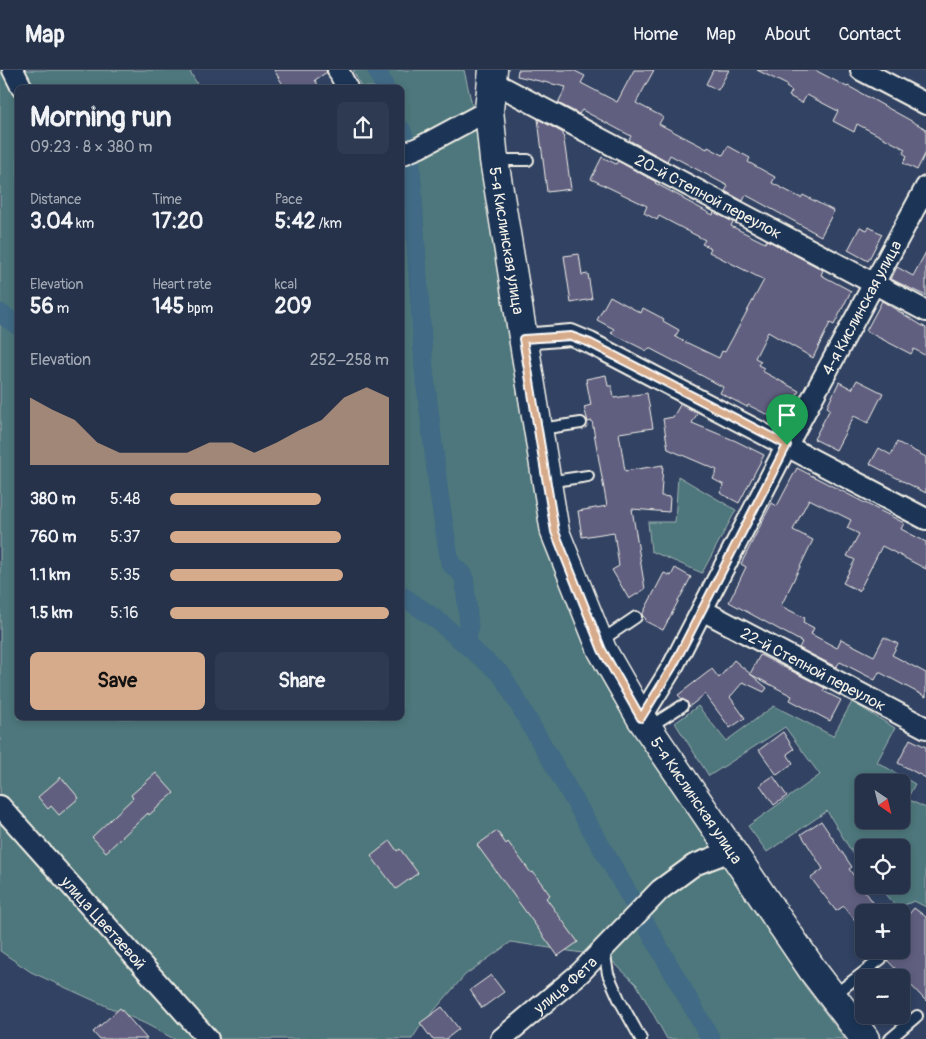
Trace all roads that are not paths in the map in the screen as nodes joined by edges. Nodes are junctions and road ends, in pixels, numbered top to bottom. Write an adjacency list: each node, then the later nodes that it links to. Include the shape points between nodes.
1 (13, 70): 5 (street)
2 (338, 70): 6 (street)
3 (861, 70): 7 (street)
4 (492, 76): 8 (street, 5-я Кислинская улица); 13 (street, 20-й Степной переулок)
5 (20, 85)
6 (346, 85)
7 (926, 104)
8 (489, 110): 9 (street); 10 (street, 5-я Кислинская улица)
9 (404, 154)
10 (494, 160): 11 (lane); 15 (street, 5-я Кислинская улица)
11 (528, 160)
12 (926, 187): 13 (street, 4-я Кислинская улица)
13 (874, 283): 14 (street, 20-й Степной переулок); 18 (street, 4-я Кислинская улица)
14 (926, 311)
15 (523, 339): 17 (street, 5-я Кислинская улица); 18 (street, via 571,336)
16 (581, 423): 17 (lane)
17 (538, 430): 20 (street, 5-я Кислинская улица)
18 (787, 445): 21 (street); 22 (street, 4-я Кислинская улица)
19 (588, 476): 20 (lane)
20 (547, 482): 24 (street, 5-я Кислинская улица, via 558,521 555,532)
21 (926, 519)
22 (702, 610): 26 (street, 4-я Кислинская улица); 27 (street, 22-й Степной переулок)
23 (636, 617): 24 (lane)
24 (599, 642): 26 (street, 5-я Кислинская улица)
25 (682, 706): 26 (lane)
26 (644, 723): 29 (street, 5-я Кислинская улица)
27 (926, 728)
28 (0, 806): 34 (street, улица Цветаевой)
29 (731, 851): 30 (street, улица Фета, via 694,864 660,890); 32 (street, 5-я Кислинская улица)
30 (604, 949): 35 (street, улица Фета); 36 (lane, via 608,974 618,999)
31 (881, 959): 32 (lane)
32 (832, 997): 37 (street, 5-я Кислинская улица)
33 (917, 1016): 38 (lane)
34 (208, 1039)
35 (501, 1039)
36 (641, 1039)
37 (865, 1039)
38 (890, 1039)

